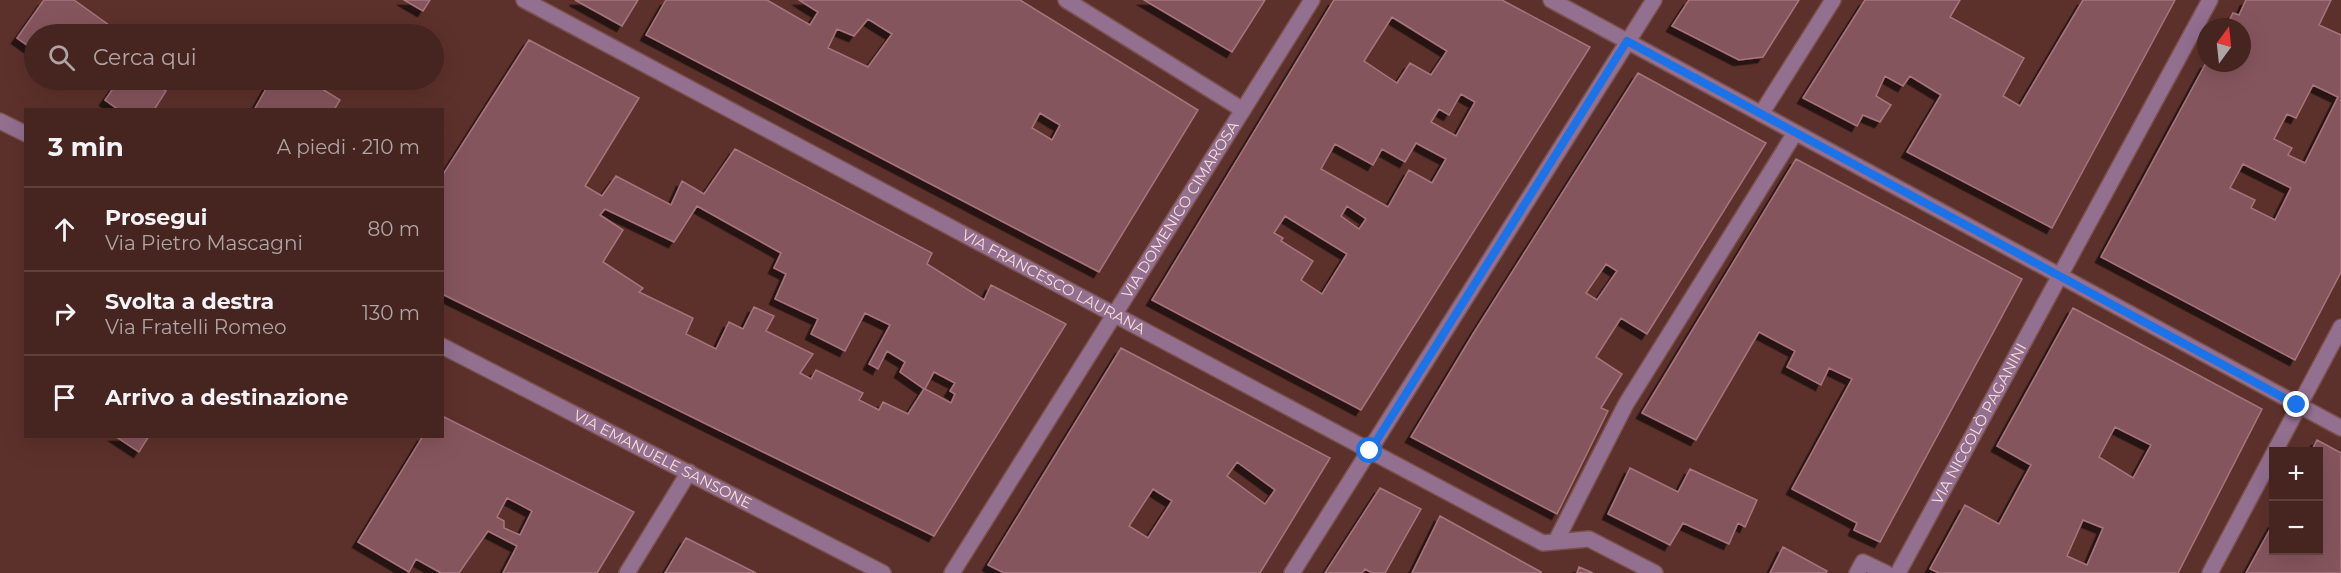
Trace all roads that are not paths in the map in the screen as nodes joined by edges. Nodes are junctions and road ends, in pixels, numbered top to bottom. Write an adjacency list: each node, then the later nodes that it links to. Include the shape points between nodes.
1 (524, 0): 15 (street, VIA FRANCESCO LAURANA)
2 (1065, 0): 9 (street)
3 (1312, 0): 9 (street, VIA DOMENICO CIMAROSA)
4 (1551, 0): 8 (street)
5 (1654, 0): 8 (street)
6 (1833, 0): 10 (street)
7 (2210, 0): 14 (street, VIA NICCOLÒ PAGANINI)
8 (1627, 41): 10 (street); 20 (street)
9 (1243, 110): 15 (street, VIA DOMENICO CIMAROSA)
10 (1761, 114): 12 (street)
11 (0, 121): 13 (street)
12 (1795, 132): 14 (street); 22 (street, via 1626,404)
13 (24, 133)
14 (2058, 276): 18 (street); 30 (street, VIA NICCOLÒ PAGANINI)
15 (1115, 314): 20 (street, VIA FRANCESCO LAURANA); 25 (street, VIA DOMENICO CIMAROSA)
16 (2341, 327): 18 (street)
17 (444, 347): 21 (street, VIA EMANUELE SANSONE)
18 (2297, 405): 19 (street); 31 (street)
19 (2341, 428)
20 (1370, 451): 22 (street, VIA FRANCESCO LAURANA, via 1544,543); 26 (street)
21 (689, 472): 23 (street); 24 (street, VIA EMANUELE SANSONE)
22 (1556, 542): 27 (street, VIA FRANCESCO LAURANA, via 1589,538)
23 (627, 573)
24 (883, 573)
25 (952, 573)
26 (1292, 573)
27 (1655, 573)
28 (1857, 573): 29 (street, via 1863,562)
29 (1886, 573)
30 (1898, 573)
31 (2210, 573)

